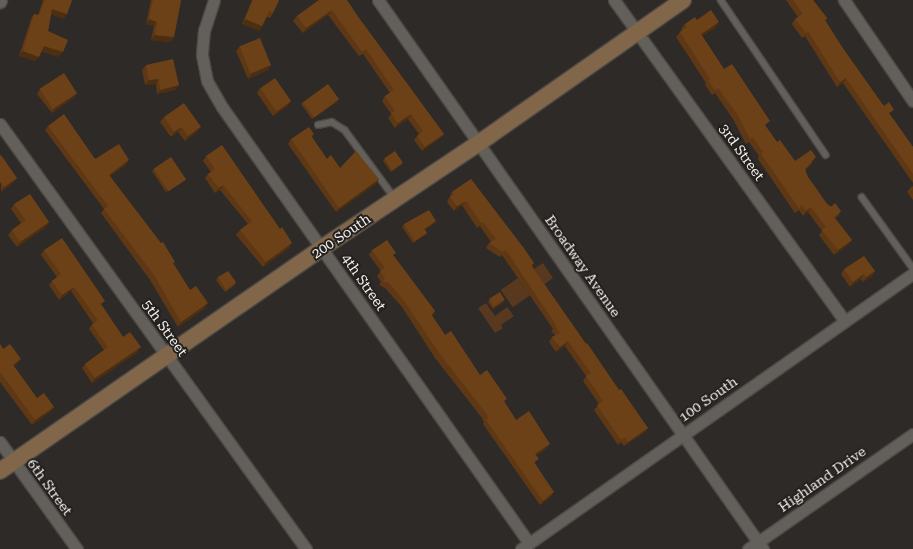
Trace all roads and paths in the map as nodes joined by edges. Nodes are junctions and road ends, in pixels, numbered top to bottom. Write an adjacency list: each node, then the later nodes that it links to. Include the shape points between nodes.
1 (214, 0): 15 (street, 4th Street, via 204,30 207,81)
2 (378, 0): 11 (street, Broadway Avenue)
3 (614, 0): 7 (street, 3rd Street)
4 (682, 0): 7 (street, 200 South)
5 (721, 0): 12 (lane)
6 (844, 0): 8 (street)
7 (638, 33): 11 (street, 200 South); 18 (street, 3rd Street)
8 (913, 101)
9 (0, 124): 19 (street, 5th Street)
10 (318, 125): 14 (lane, via 332,122 345,130)
11 (479, 143): 14 (street, 200 South); 20 (street, Broadway Avenue)
12 (826, 155)
13 (862, 197): 16 (lane)
14 (396, 199): 15 (street, 200 South)
15 (322, 248): 19 (street, 200 South); 25 (street, 4th Street)
16 (913, 268)
17 (913, 274): 18 (street, 100 South)
18 (845, 321): 20 (street, 100 South)
19 (168, 357): 23 (street, 200 South); 28 (street, 5th Street)
20 (683, 434): 25 (street, 100 South); 26 (street, Broadway Avenue)
21 (913, 434): 26 (street, Highland Drive)
22 (0, 442): 23 (street, 6th Street)
23 (14, 462): 24 (street, 200 South); 27 (street, 6th Street)
24 (0, 471)
25 (525, 546)
26 (761, 546): 29 (street, Highland Drive)
27 (77, 549)
28 (306, 549)
29 (748, 549)

